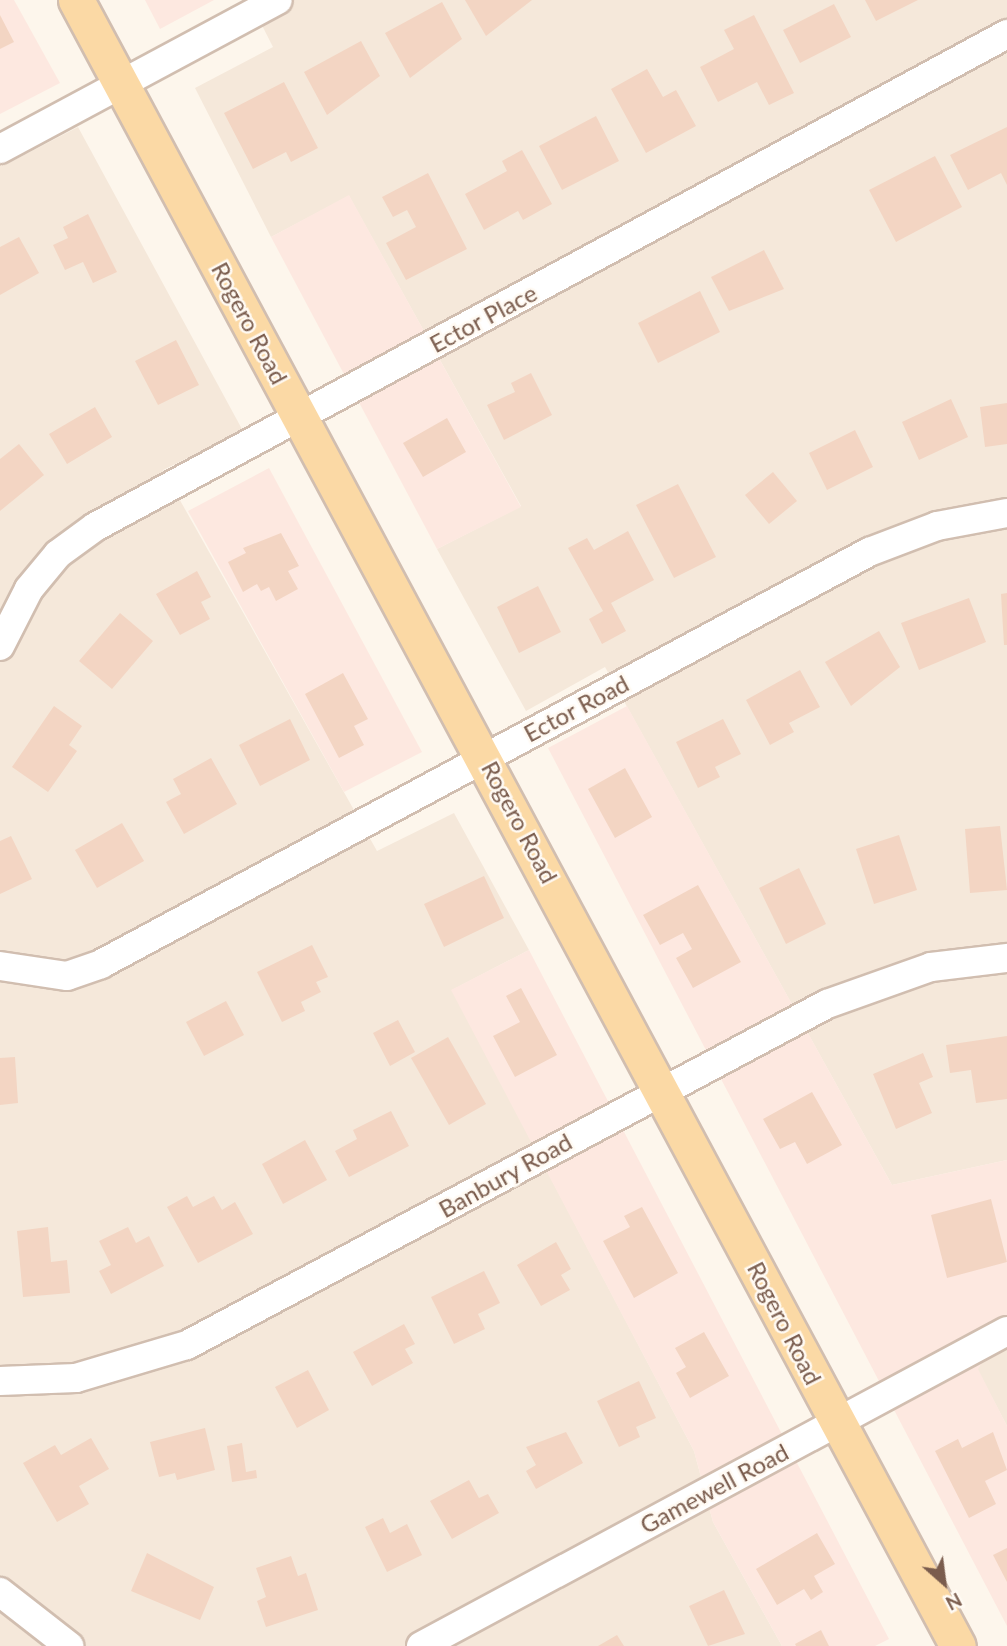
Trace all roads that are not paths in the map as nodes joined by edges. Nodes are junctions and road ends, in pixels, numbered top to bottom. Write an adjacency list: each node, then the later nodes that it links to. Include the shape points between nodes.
1 (76, 0): 4 (main road, Rogero Road)
2 (278, 0): 4 (street)
3 (1007, 34): 6 (street, Ector Place)
4 (122, 84): 5 (street); 6 (main road, Rogero Road)
5 (0, 149)
6 (301, 416): 8 (street, Ector Place, via 95,527 58,554 29,589); 9 (main road, Rogero Road)
7 (1007, 513): 9 (street, Ector Road, via 937,526 869,552)
8 (0, 646)
9 (485, 757): 11 (street, Ector Road, via 101,964 67,976); 12 (main road, Rogero Road)
10 (1007, 958): 12 (street, Banbury Road, via 931,967 827,1004)
11 (0, 966)
12 (663, 1088): 14 (street, Banbury Road, via 187,1345 76,1378); 15 (main road, Rogero Road)
13 (1007, 1331): 15 (street, Gamewell Road)
14 (0, 1381)
15 (836, 1422): 18 (street, Gamewell Road); 19 (main road, Rogero Road)
16 (0, 1592): 17 (street)
17 (69, 1646)
18 (421, 1646)
19 (958, 1646)

